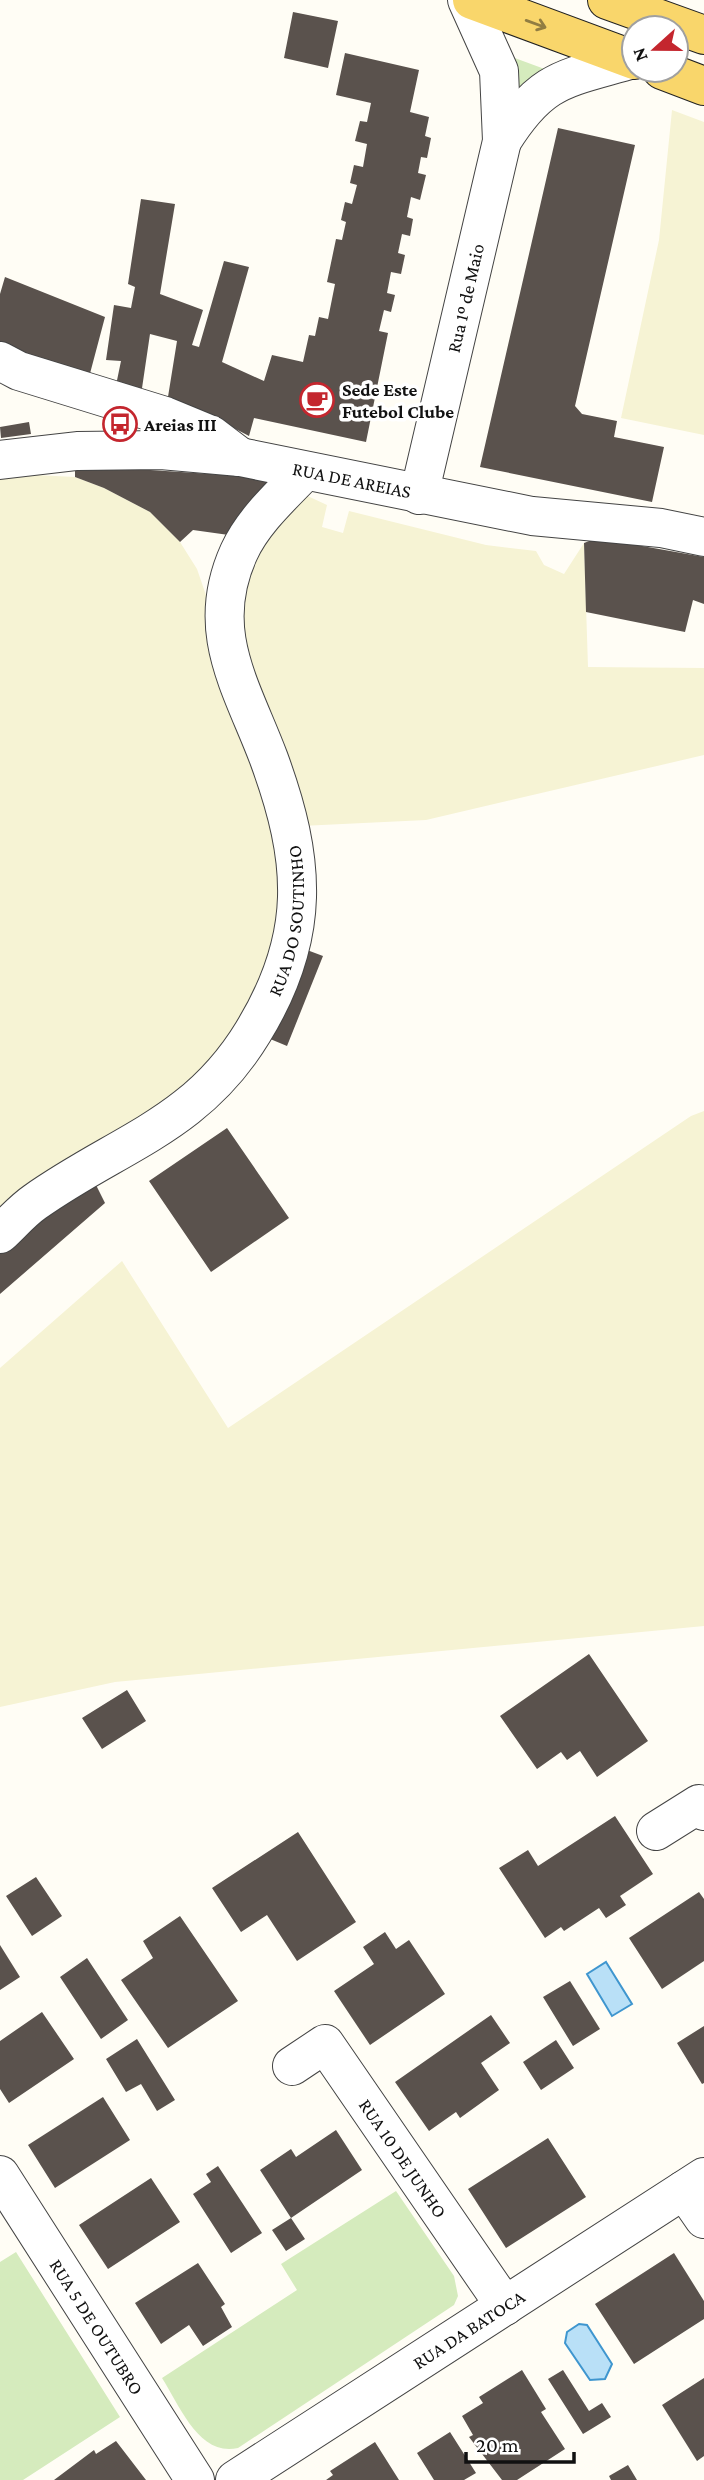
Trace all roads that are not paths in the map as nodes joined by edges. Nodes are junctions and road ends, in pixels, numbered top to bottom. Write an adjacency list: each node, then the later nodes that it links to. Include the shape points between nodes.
1 (467, 0): 7 (street, Rua 1º de Maio, via 499,71)
2 (472, 0): 5 (main road, one-way to 5)
3 (607, 0): 4 (main road)
4 (704, 35)
5 (620, 55)
6 (620, 67): 7 (street, Rua 1º de Maio, via 576,76 543,90 529,101)
7 (502, 141): 12 (street, Rua 1º de Maio)
8 (0, 361): 9 (street, via 165,416 211,435)
9 (240, 457): 10 (street, RUA DE AREIAS, via 161,450 77,451); 11 (street, RUA DE AREIAS)
10 (0, 460)
11 (305, 471): 12 (street, RUA DE AREIAS); 14 (street, RUA DO SOUTINHO, via 274,503 239,551 224,605 230,663 288,815 297,860 299,906 272,993 233,1062 195,1102 33,1204)
12 (419, 495): 13 (street, RUA DE AREIAS, via 532,516 661,528)
13 (704, 537)
14 (0, 1234)
15 (704, 1811): 16 (street, via 699,1804)
16 (656, 1831)
17 (292, 2066): 20 (street, RUA 10 DE JUNHO, via 325,2044)
18 (0, 2175): 22 (street, RUA 5 DE OUTUBRO)
19 (697, 2195): 20 (street, RUA DA BATOCA)
20 (505, 2306): 21 (street, RUA DA BATOCA)
21 (243, 2478)
22 (195, 2480)

